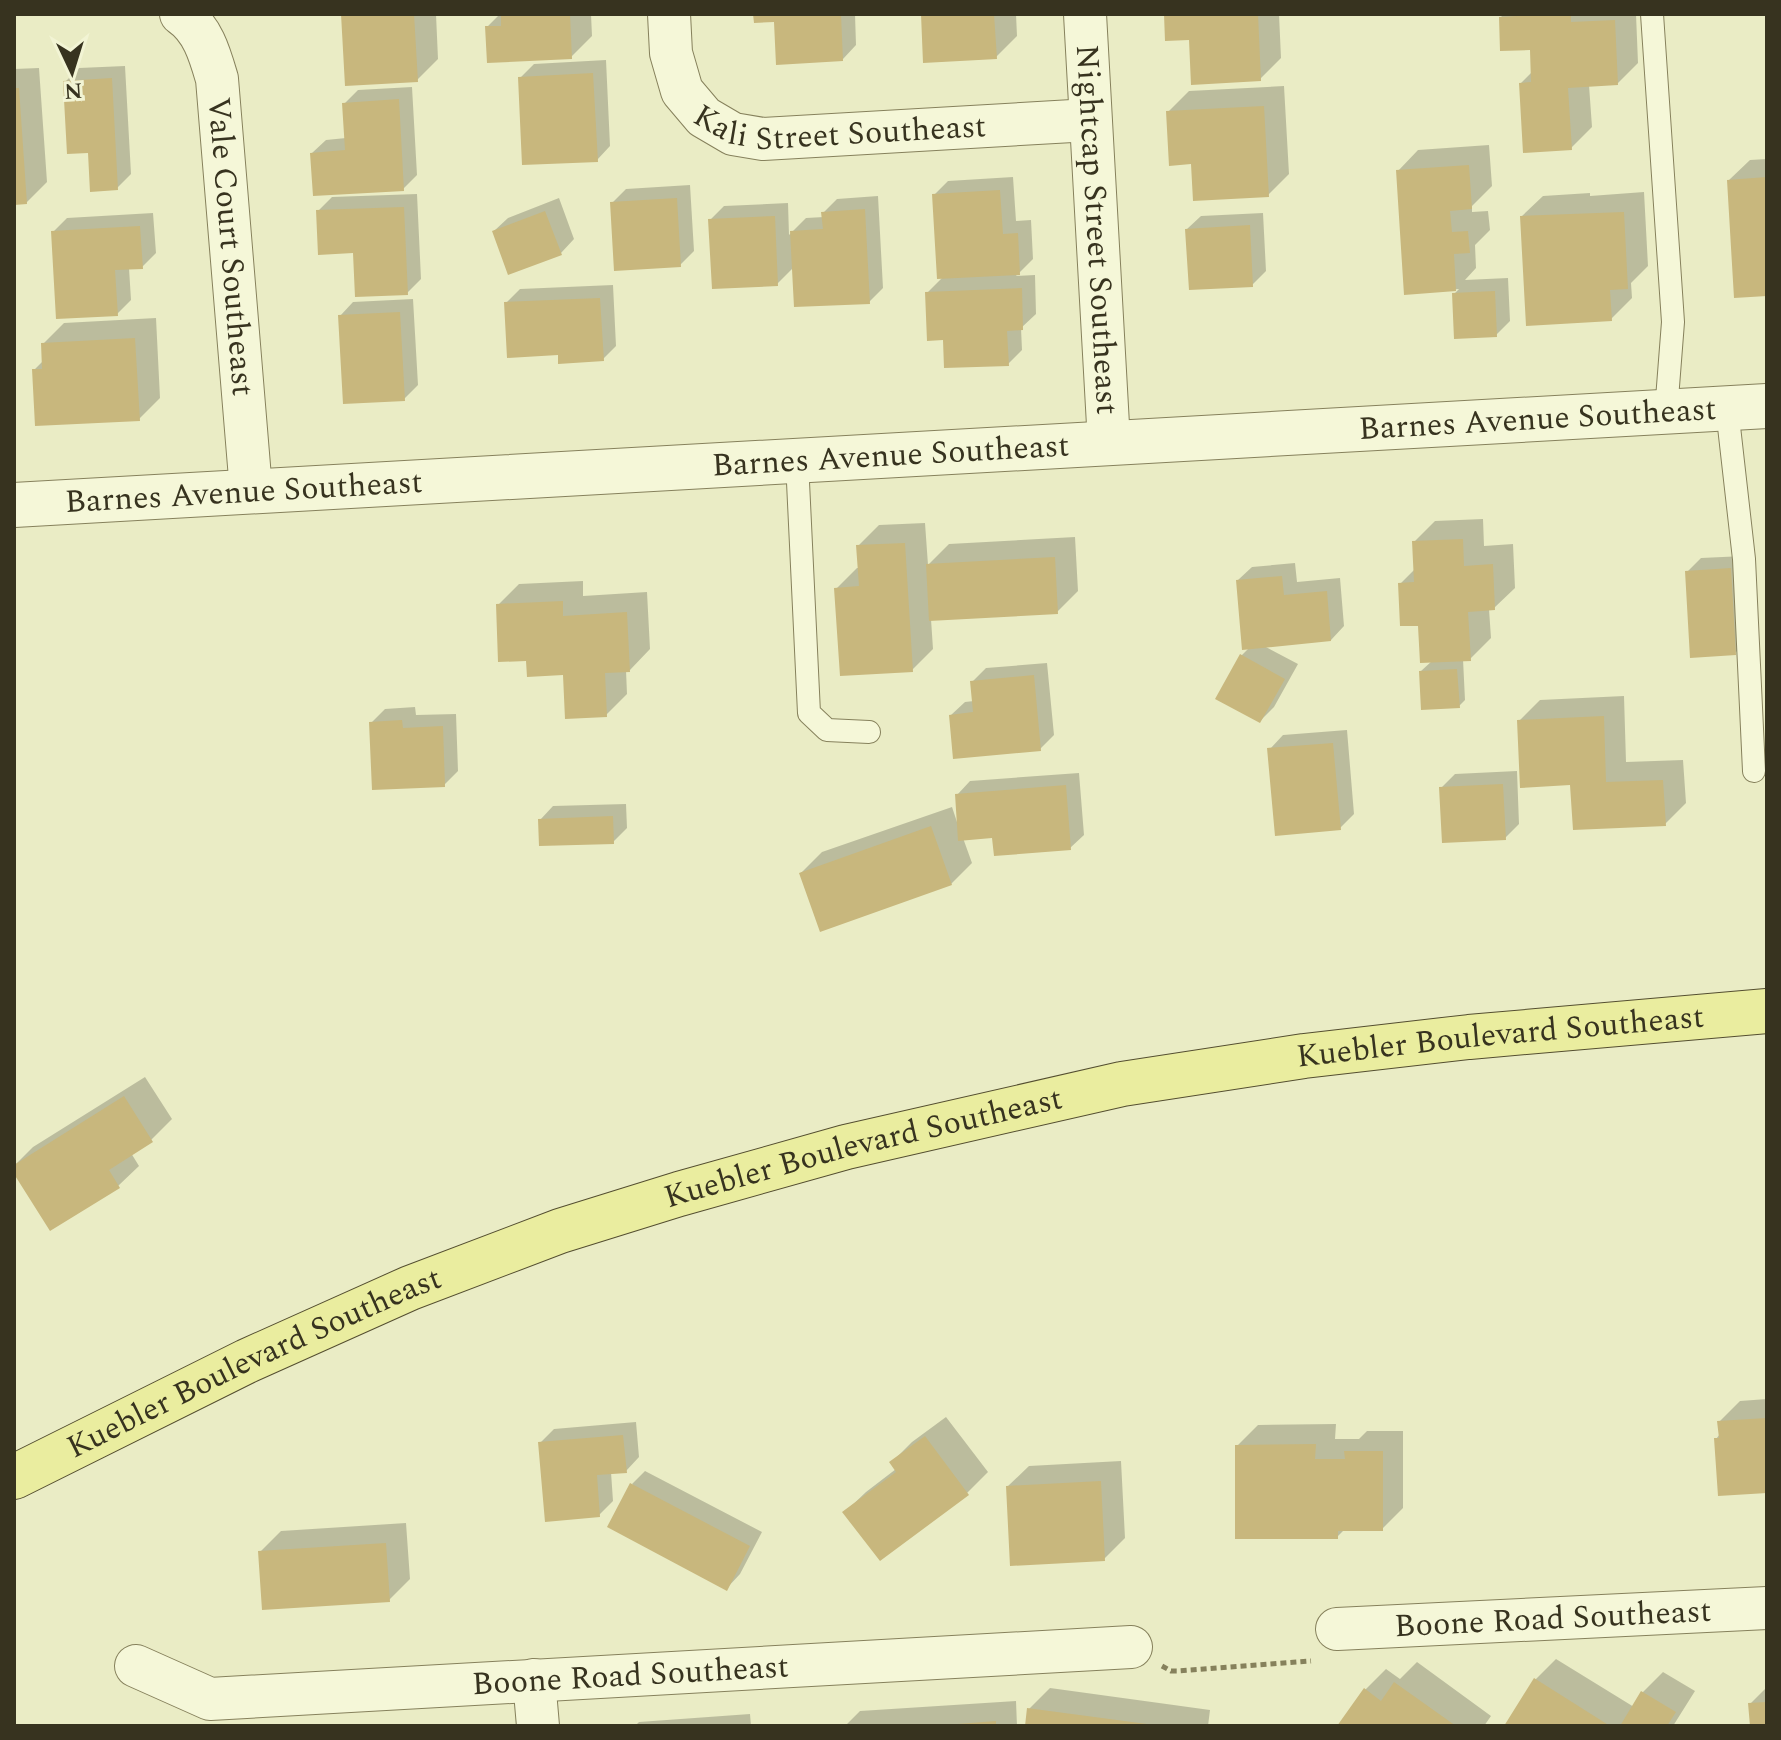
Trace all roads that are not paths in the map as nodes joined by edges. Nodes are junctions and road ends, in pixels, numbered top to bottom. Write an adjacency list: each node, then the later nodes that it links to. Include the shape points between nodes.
1 (181, 14): 10 (street, Vale Court Southeast, via 207,47 217,79)
2 (669, 14): 5 (street, Kali Street Southeast, via 671,53 682,91 704,117 733,134 763,139)
3 (1085, 14): 5 (street, Nightcap Street Southeast)
4 (1652, 14): 7 (lane, via 1673,322)
5 (1090, 120): 8 (street, Nightcap Street Southeast)
6 (1747, 408): 7 (street, Barnes Avenue Southeast); 13 (lane, via 1744,559)
7 (1666, 412): 8 (street, Barnes Avenue Southeast)
8 (1109, 443): 9 (street, Barnes Avenue Southeast)
9 (797, 461): 10 (street, Barnes Avenue Southeast); 12 (lane, via 809,713 827,730)
10 (251, 490): 11 (street, Barnes Avenue Southeast)
11 (14, 505)
12 (869, 732)
13 (1754, 771)
14 (1767, 1011): 15 (main road, Kuebler Boulevard Southeast, via 1304,1056 1122,1084 846,1147 560,1231 410,1288 247,1361)
15 (14, 1477)
16 (1767, 1608): 17 (street, Boone Road Southeast)
17 (1337, 1629)
18 (1131, 1647): 20 (street, Boone Road Southeast)
19 (136, 1666): 20 (street, Boone Road Southeast, via 210,1699)
20 (534, 1680): 21 (street)
21 (538, 1726)

